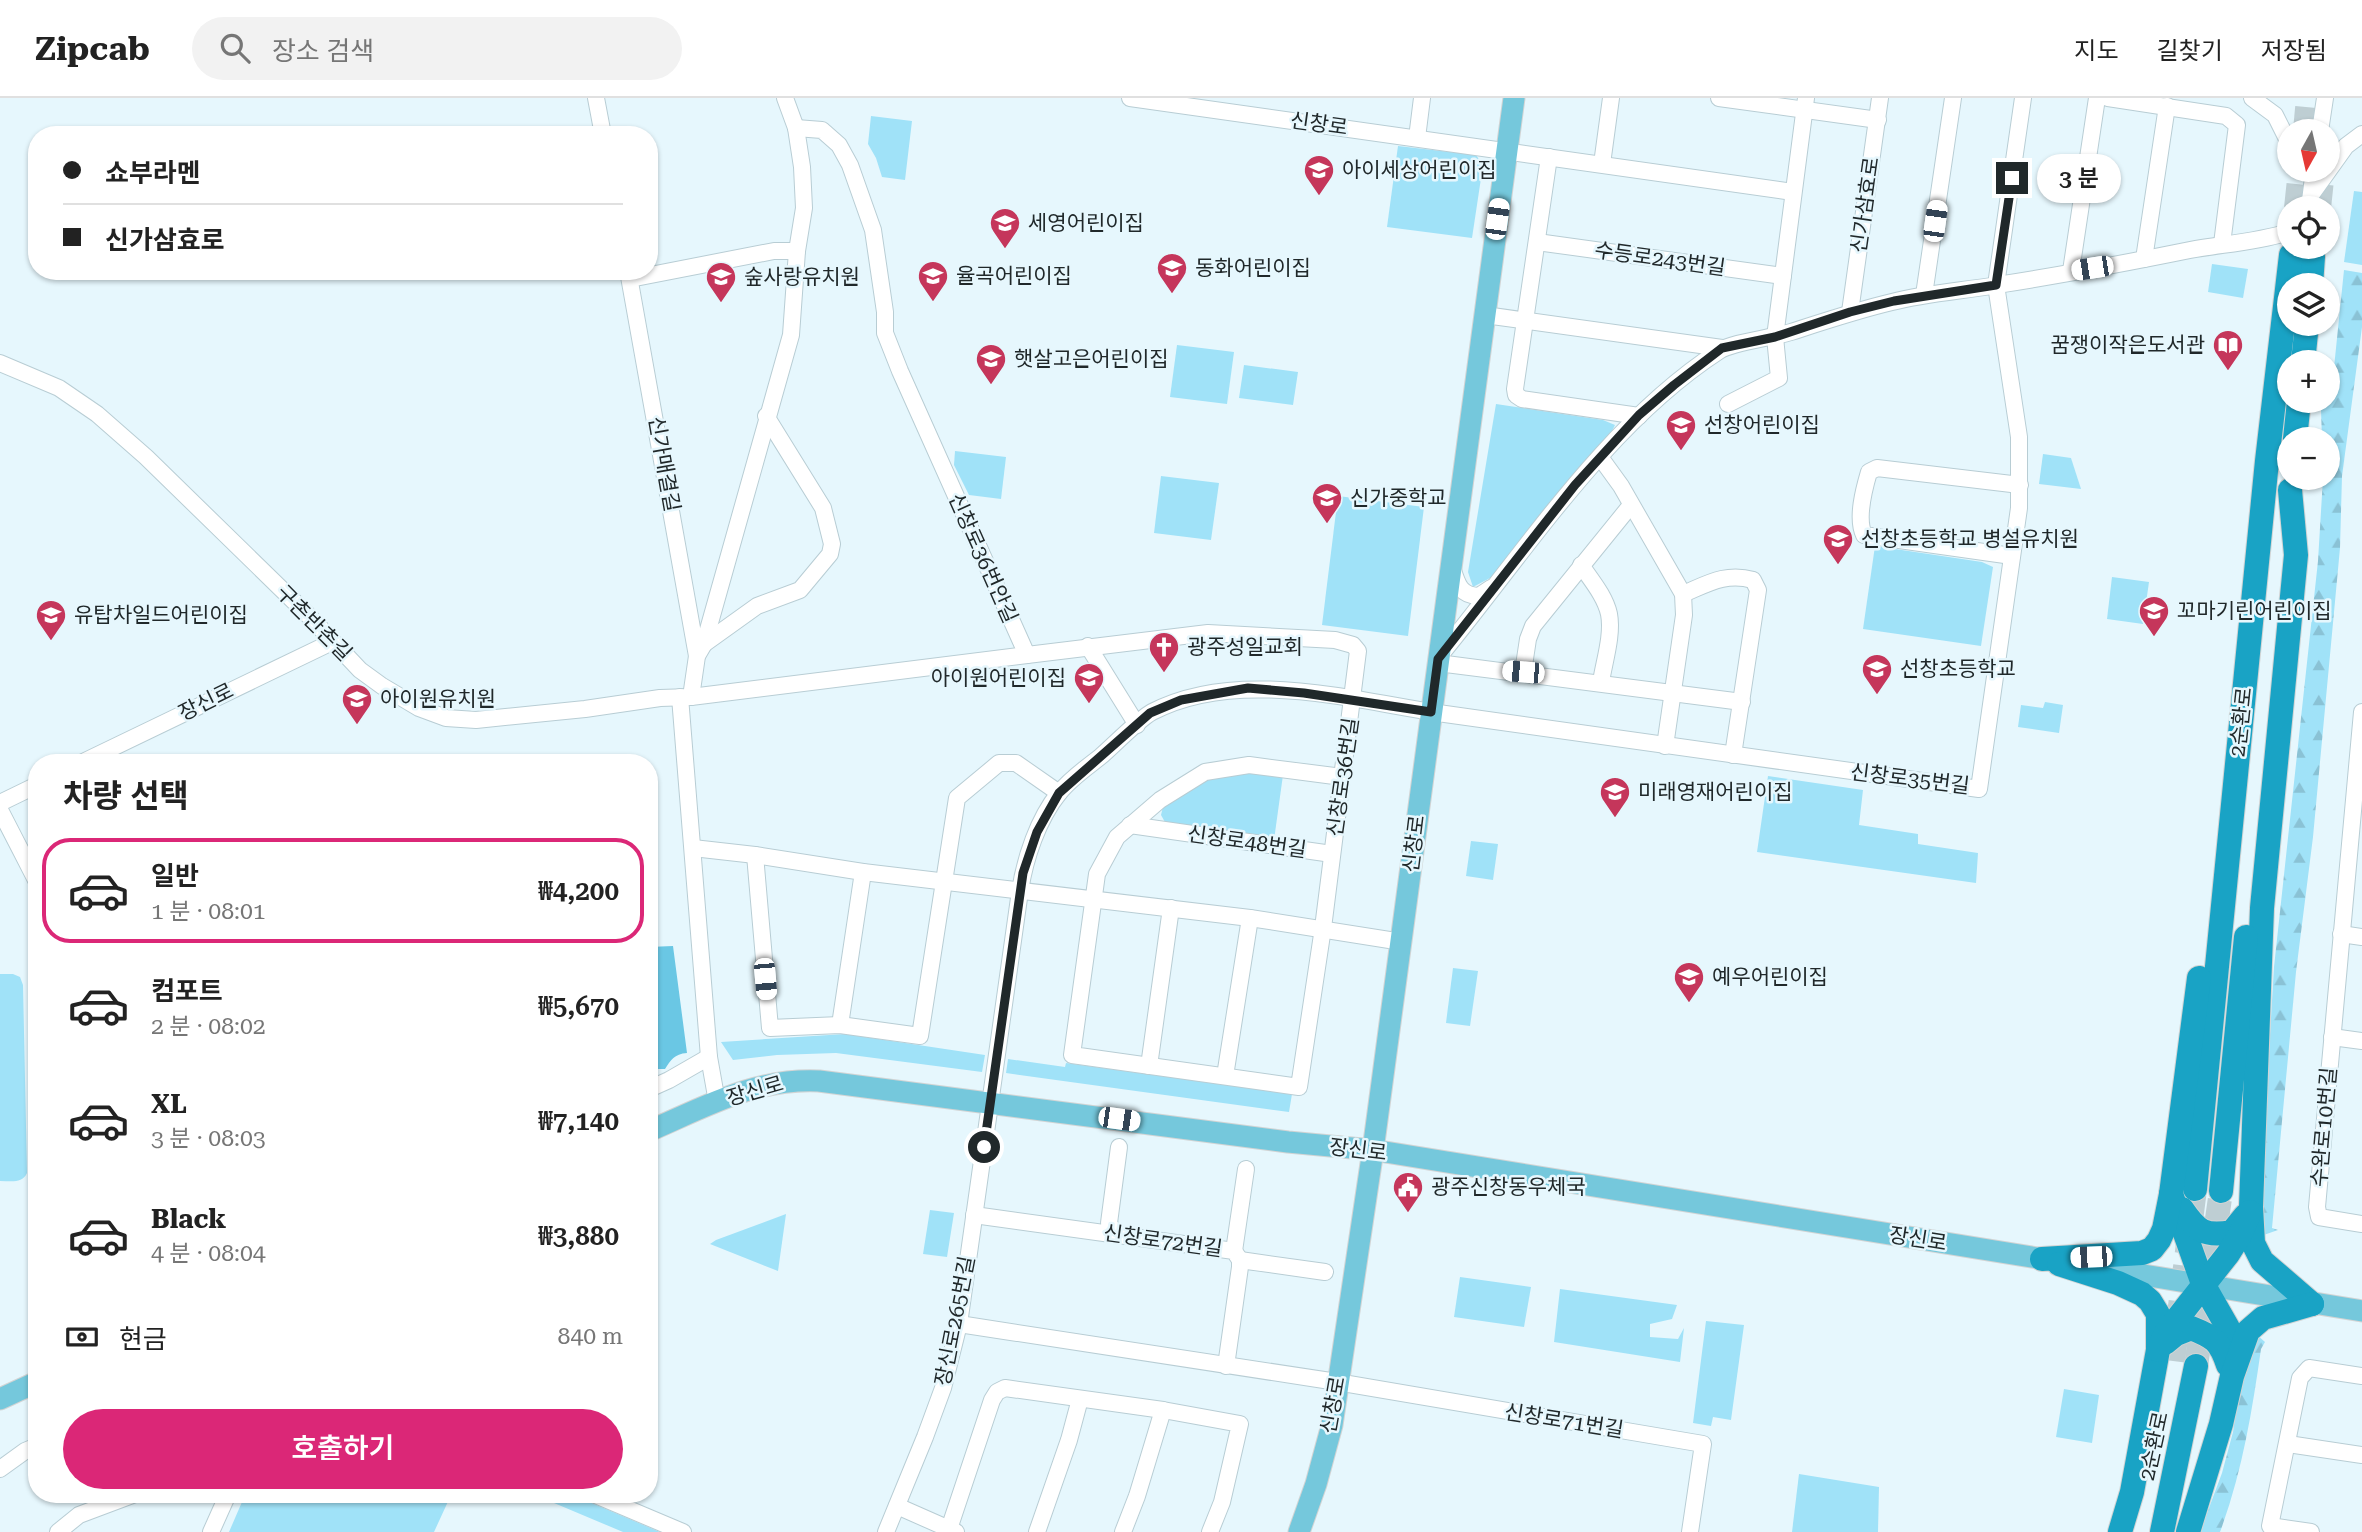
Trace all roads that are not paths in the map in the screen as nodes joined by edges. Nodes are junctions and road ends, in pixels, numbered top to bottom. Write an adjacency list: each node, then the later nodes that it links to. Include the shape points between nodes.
1 (596, 98): 21 (street)
2 (785, 98): 22 (street, 신가매결길)
3 (1130, 98): 15 (street, 신창로)
4 (1422, 98): 24 (street)
5 (1514, 98): 25 (main road, 신창로)
6 (1611, 98): 27 (street)
7 (1719, 98): 16 (street)
8 (1880, 98): 20 (street, 신가삼효로)
9 (1952, 98): 41 (street)
10 (2023, 98): 40 (street)
11 (2097, 98): 37 (street)
12 (2108, 98): 17 (street)
13 (2252, 98): 18 (street)
14 (2325, 98): 19 (street)
15 (1182, 101): 24 (street, 신창로)
16 (1805, 104): 20 (street); 28 (street)
17 (2167, 106): 32 (street, via 2226,116 2236,125); 35 (street)
18 (2277, 119)
19 (2322, 119)
20 (1878, 120): 42 (street, 신가삼효로)
21 (601, 126)
22 (796, 128): 33 (street, 신가매결길, via 804,208); 64 (street, 신창로36번안길, via 822,130 839,145 850,164 873,230 886,333)
23 (2362, 134): 29 (street, via 2346,146)
24 (1417, 138): 25 (street, 신창로)
25 (1507, 151): 26 (street); 43 (main road, 신창로)
26 (1549, 157): 27 (street); 31 (street)
27 (1602, 164): 28 (street)
28 (1793, 192): 38 (street)
29 (2314, 196)
30 (2277, 240): 32 (street)
31 (1537, 242): 38 (street, 수등로243번길); 44 (street)
32 (2222, 244): 35 (street)
33 (797, 251): 36 (street); 50 (street, 신가매결길, via 791,334)
34 (2296, 259): 112 (highway, via 2267,461 2250,541 2208,908)
35 (2144, 260): 37 (street)
36 (658, 270)
37 (2071, 271): 40 (street)
38 (1783, 276): 45 (street)
39 (630, 280): 63 (street, 신가매결길)
40 (1996, 285): 41 (street); 52 (street, 신창로35번길, via 2019,437)
41 (1924, 295): 42 (street)
42 (1850, 312): 45 (street)
43 (1485, 315): 44 (street); 57 (main road, 신창로)
44 (1526, 320): 46 (street); 49 (street, via 1516,395)
45 (1775, 337): 46 (street); 48 (street, via 1779,378)
46 (1722, 348): 49 (street)
47 (0, 363): 61 (street, 구촌반촌길, via 58,388 97,414)
48 (1728, 404)
49 (1639, 415): 51 (street)
50 (766, 416): 63 (street, 신가매결길); 63 (street, via 823,508 830,554 800,590 757,606)
51 (1600, 457): 55 (street); 59 (street)
52 (2020, 485): 56 (street, 신창로35번길); 56 (street, via 1877,468 1869,472 1866,482 1860,526 1864,535)
53 (2290, 490): 113 (highway, 2순환로)
54 (2291, 490): 114 (highway, via 2296,555 2262,908)
55 (1631, 505): 58 (street); 60 (street)
56 (2012, 556): 77 (street, 신창로35번길, via 1979,789)
57 (1451, 565): 59 (street, via 1465,593 1479,596); 65 (main road, 신창로)
58 (1581, 565): 66 (street, via 1533,626); 67 (street, via 1603,598 1610,623)
59 (1493, 587): 65 (street)
60 (1683, 594): 68 (street); 71 (street, via 1720,578 1753,580 1758,590)
61 (332, 642): 69 (street, 구촌반촌길, via 382,687 446,718 476,720); 76 (street, 장신로)
62 (1088, 646): 64 (street); 70 (street, via 1208,633 1346,642 1358,651); 74 (street)
63 (700, 650): 69 (street, 신가매결길)
64 (1027, 654): 69 (street)
65 (1438, 661): 66 (street); 72 (main road, 신창로)
66 (1523, 672): 67 (street)
67 (1601, 682): 68 (street)
68 (1672, 692): 71 (street); 75 (street)
69 (685, 697): 84 (street, 신가매결길)
70 (1353, 699): 72 (street, 신창로36번길); 74 (street, 신창로36번길, via 1248,688 1181,700 1150,713); 78 (street, 신창로36번길)
71 (1742, 702): 77 (street)
72 (1431, 712): 75 (street, 신창로35번길); 98 (main road, 신창로)
73 (2362, 712): 87 (street, 수완로10번길)
74 (1137, 725): 80 (street, 신창로36번길)
75 (1665, 746): 77 (street, 신창로35번길)
76 (100, 754)
77 (1733, 755)
78 (1342, 777): 83 (street, 신창로48번길, via 1249,765 1205,772); 85 (street, 신창로36번길)
79 (28, 789): 81 (street)
80 (1059, 793): 90 (street, via 1016,763 999,763 957,798); 91 (street, 신창로36번길, via 1028,851)
81 (0, 803)
82 (0, 810): 88 (street)
83 (1130, 825): 85 (street, 신창로48번길); 92 (street, 신창로48번길, via 1097,874)
84 (694, 848): 86 (street); 102 (street, 신가매결길)
85 (1332, 854): 95 (street, 신창로48번길)
86 (755, 855): 89 (street); 99 (street, via 769,1028)
87 (2355, 860): 96 (street, 수완로10번길)
88 (28, 864)
89 (863, 872): 90 (street); 99 (street)
90 (945, 881): 91 (street); 99 (street, via 920,1036)
91 (1020, 891): 92 (street); 107 (street, 신창로36번길)
92 (1093, 898): 93 (street); 103 (street, 신창로48번길, via 1072,1055)
93 (1171, 908): 94 (street); 103 (street)
94 (1250, 918): 95 (street); 104 (street)
95 (1324, 928): 98 (street); 104 (street, 신창로48번길, via 1299,1087)
96 (2341, 934): 97 (street); 100 (street, 수완로10번길)
97 (2362, 937)
98 (1402, 942): 110 (main road, 신창로)
99 (840, 1026)
100 (2332, 1037): 101 (street, 수완로10번길); 116 (street, 수완로10번길, via 2319,1217)
101 (2362, 1041)
102 (709, 1057): 105 (street); 106 (street, 신가매결길)
103 (1149, 1066): 104 (street, 신창로48번길)
104 (1225, 1076)
105 (658, 1085)
106 (718, 1102): 107 (main road, 장신로, via 767,1083 795,1080); 108 (main road, 장신로)
107 (991, 1102): 110 (main road, 장신로); 115 (street, 장신로265번길)
108 (658, 1127)
109 (1119, 1147): 117 (street, via 1109,1223)
110 (1373, 1150): 119 (main road, 장신로); 129 (main road, 신창로)
111 (1246, 1169): 118 (street)
112 (2183, 1191): 114 (highway, via 2194,1226 2202,1232 2232,1232); 119 (highway, via 2152,1249); 121 (highway)
113 (2221, 1191)
114 (2251, 1208): 121 (highway, via 2240,1236); 122 (highway, via 2253,1243 2262,1261)
115 (974, 1215): 117 (street, 신창로72번길); 124 (street, 장신로265번길)
116 (2362, 1223)
117 (1115, 1234): 118 (street, 신창로72번길)
118 (1237, 1255): 120 (street); 126 (street, 신창로72번길)
119 (2042, 1259): 121 (main road, 장신로); 125 (highway, via 2118,1283 2150,1301)
120 (1325, 1272)
121 (2203, 1284): 122 (main road, 장신로); 125 (highway, via 2166,1333); 127 (highway, via 2231,1338)
122 (2312, 1304): 123 (main road, 장신로); 127 (highway, via 2252,1325)
123 (2362, 1311)
124 (959, 1324): 126 (street); 141 (street, 장신로265번길, via 943,1388)
125 (2176, 1359): 127 (highway, via 2176,1334 2191,1328 2219,1343); 153 (highway); 154 (highway, 2순환로); 155 (highway, 2순환로)
126 (1226, 1366): 129 (street)
127 (2232, 1376): 156 (highway)
128 (2362, 1376): 134 (street, via 2306,1369 2300,1378)
129 (1337, 1382): 151 (main road, 신창로, via 1332,1425); 152 (street, 신창로71번길, via 1703,1444)
130 (28, 1386): 131 (main road)
131 (0, 1399)
132 (1080, 1399): 133 (street); 143 (street, via 1005,1388 998,1392); 148 (street)
133 (1163, 1410): 149 (street); 150 (street, via 1240,1424 1222,1502)
134 (2288, 1444): 136 (street); 142 (street)
135 (28, 1450): 137 (street)
136 (2362, 1455)
137 (0, 1469)
138 (111, 1503): 144 (street, via 79,1515)
139 (222, 1503): 145 (street)
140 (614, 1503): 146 (street)
141 (897, 1506): 143 (street); 147 (street, 장신로265번길)
142 (2268, 1529): 157 (street)
143 (951, 1531)
144 (58, 1532)
145 (211, 1532)
146 (682, 1532)
147 (886, 1532)
148 (1037, 1532)
149 (1123, 1532)
150 (1210, 1532)
151 (1299, 1532)
152 (1690, 1532)
153 (2120, 1532)
154 (2136, 1532)
155 (2162, 1532)
156 (2188, 1532)
157 (2311, 1532)

